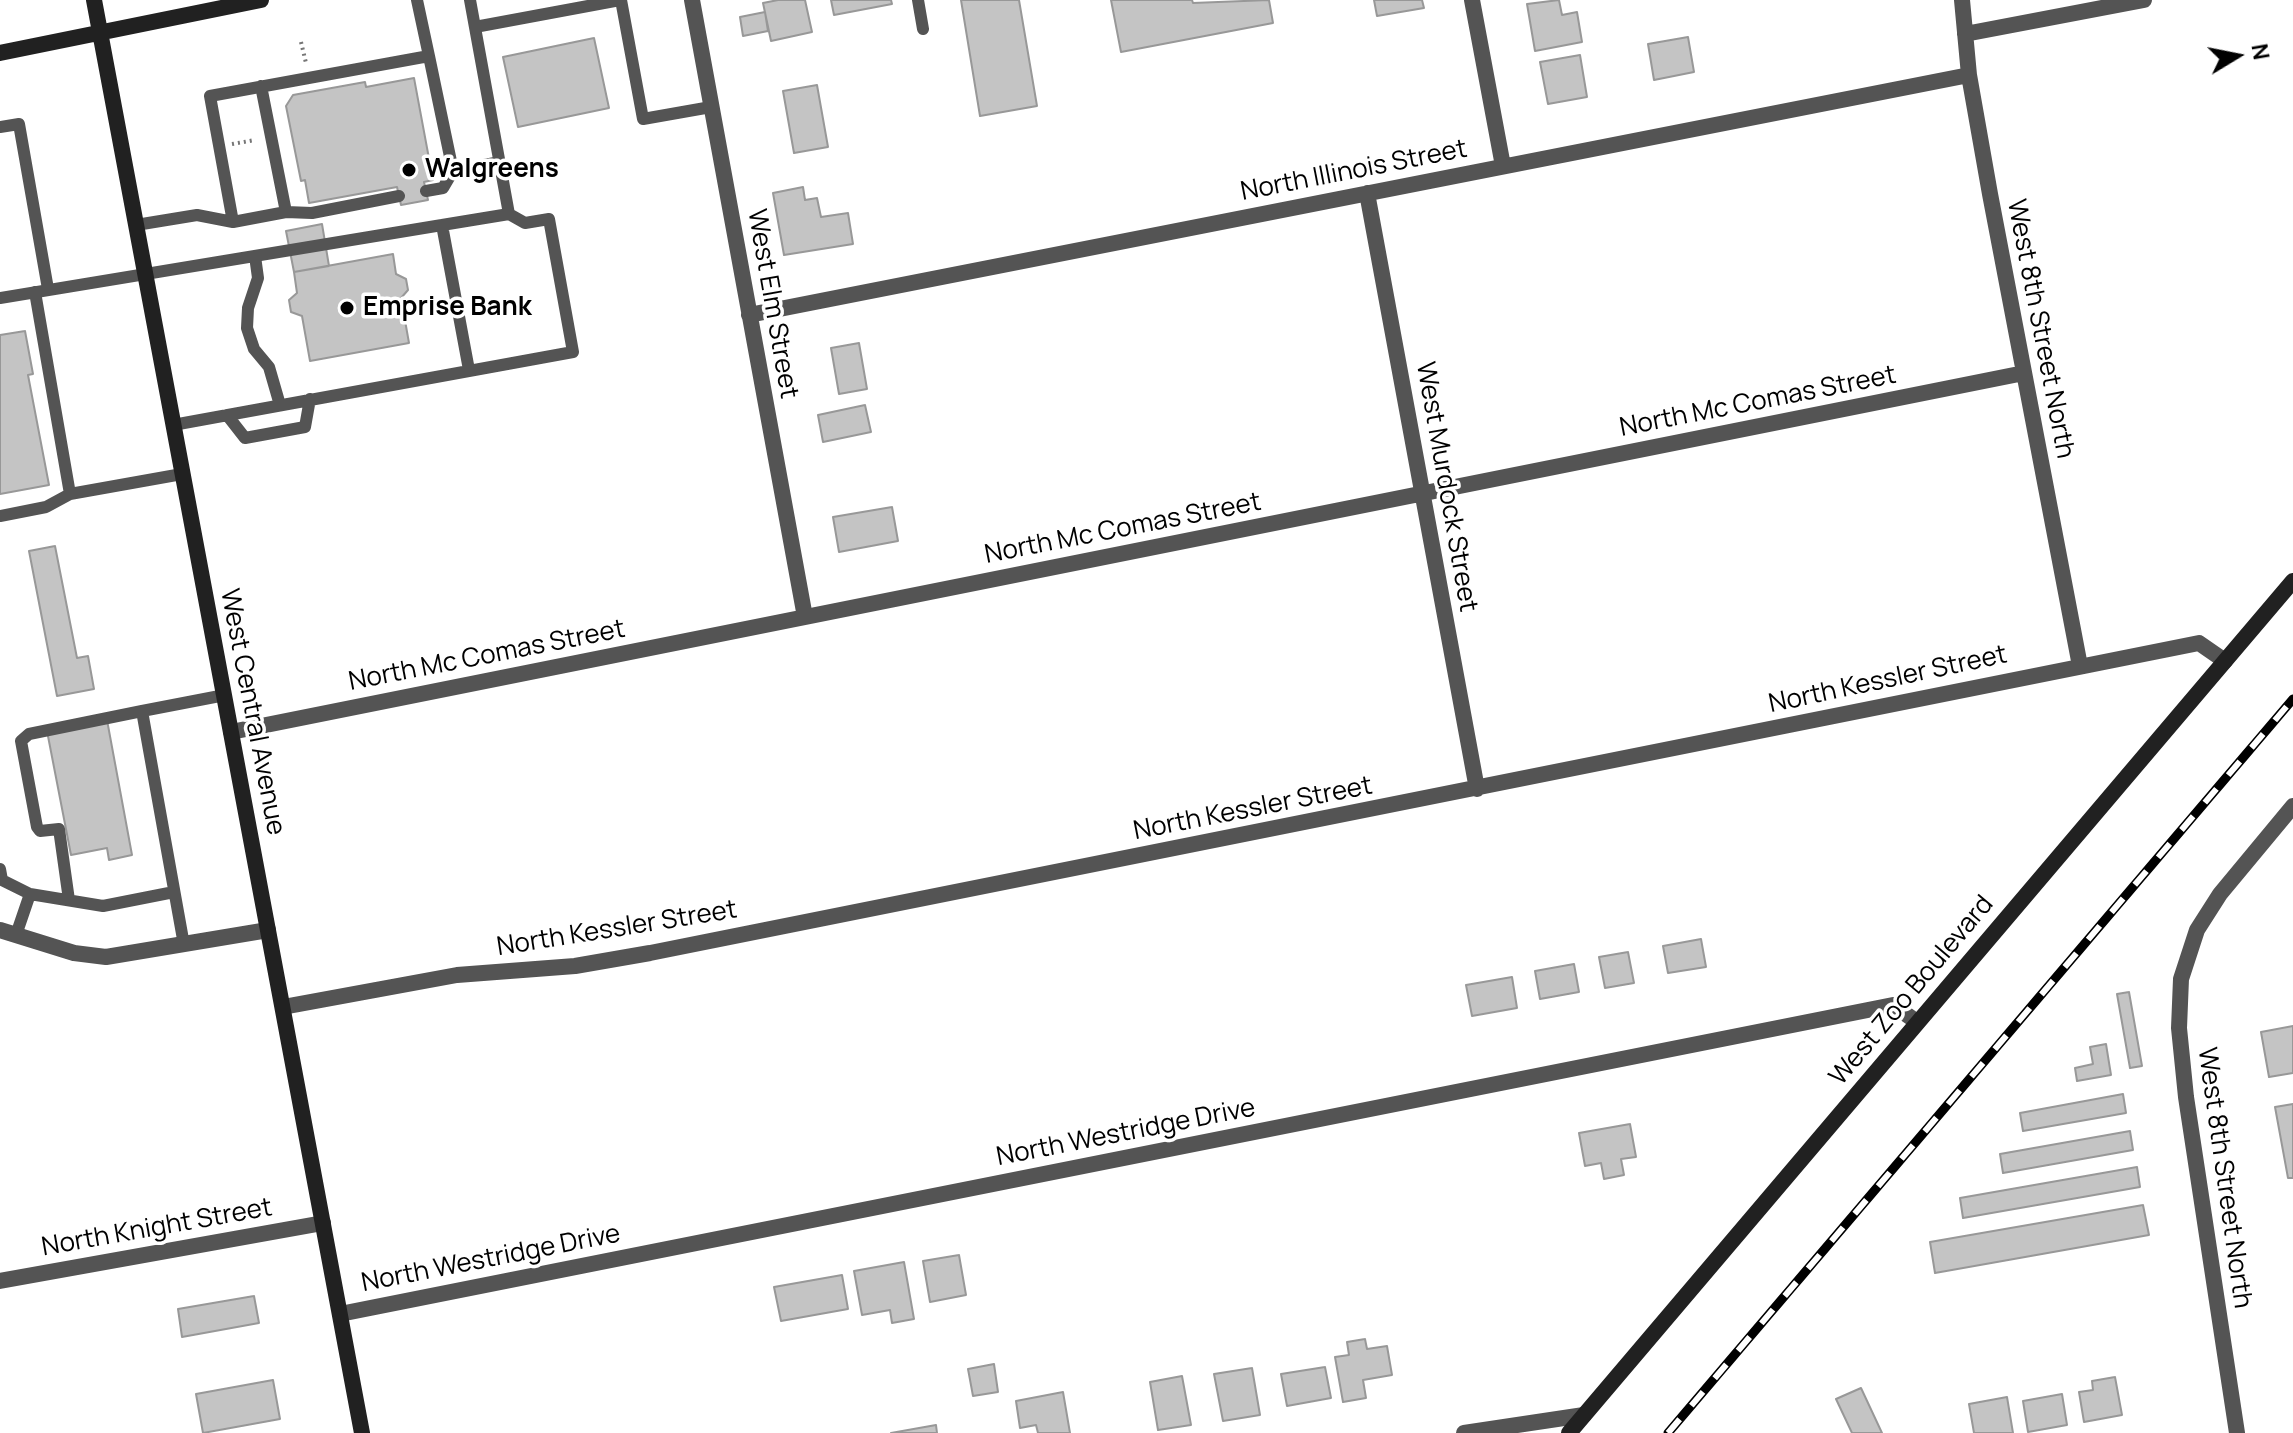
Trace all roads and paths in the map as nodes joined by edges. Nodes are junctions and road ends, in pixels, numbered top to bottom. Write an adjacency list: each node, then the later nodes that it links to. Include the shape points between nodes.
1 (94, 0): 14 (main road, West Central Avenue)
2 (417, 0): 17 (lane)
3 (470, 0): 12 (lane)
4 (620, 0): 12 (lane); 20 (lane, via 643,119)
5 (692, 0): 20 (street, West Elm Street)
6 (918, 0): 13 (lane)
7 (1472, 0): 23 (street)
8 (1962, 0): 15 (street, West 8th Street North)
9 (2144, 0): 15 (street)
10 (255, 1): 11 (main road)
11 (220, 4): 14 (main road)
12 (475, 27): 22 (lane)
13 (923, 29)
14 (100, 34): 16 (main road); 31 (main road, West Central Avenue)
15 (1965, 34): 18 (street, West 8th Street North)
16 (0, 53)
17 (429, 56): 19 (lane); 24 (lane)
18 (1969, 75): 23 (street, North Illinois Street); 39 (street, West 8th Street North)
19 (261, 86): 28 (lane); 30 (lane, via 210,96)
20 (711, 107): 37 (street, West Elm Street)
21 (0, 127): 35 (lane, via 19,124)
22 (500, 162): 24 (lane); 29 (lane)
23 (1503, 166): 26 (street, North Illinois Street)
24 (453, 171): 25 (lane, via 443,188)
25 (426, 191)
26 (1367, 193): 37 (street, North Illinois Street); 46 (street, West Murdock Street)
27 (399, 196): 28 (lane, via 312,213)
28 (286, 212): 30 (lane)
29 (509, 214): 32 (lane); 38 (lane, via 525,223 549,219 573,352)
30 (233, 222): 31 (lane, via 197,215)
31 (136, 225): 34 (main road, West Central Avenue)
32 (442, 225): 33 (lane); 38 (lane)
33 (255, 256): 34 (lane); 41 (lane, via 258,278 247,328 254,349 269,367)
34 (145, 274): 35 (lane); 43 (main road, West Central Avenue)
35 (42, 290): 36 (lane); 45 (lane)
36 (0, 298)
37 (749, 315): 49 (street, West Elm Street)
38 (469, 370): 40 (lane)
39 (2024, 373): 46 (street, North Mc Comas Street); 51 (street, West 8th Street North)
40 (310, 399): 41 (lane); 42 (lane, via 305,427 245,438)
41 (280, 405): 42 (lane)
42 (227, 415): 43 (lane)
43 (173, 425): 44 (main road, West Central Avenue)
44 (182, 474): 45 (lane); 52 (main road, West Central Avenue)
45 (70, 494): 47 (lane, via 46,507)
46 (1422, 494): 49 (street, North Mc Comas Street); 55 (street, West Murdock Street)
47 (0, 516)
48 (2293, 581): 50 (main road, West Zoo Boulevard)
49 (805, 617): 54 (street, North Mc Comas Street)
50 (2225, 661): 51 (street, North Kessler Street, via 2199,643); 65 (main road, West Zoo Boulevard)
51 (2080, 666): 55 (street, North Kessler Street)
52 (225, 695): 53 (lane); 54 (main road, West Central Avenue)
53 (142, 711): 58 (lane); 60 (lane, via 29,734 21,741 37,827 59,829)
54 (231, 732): 61 (main road, West Central Avenue)
55 (1477, 789): 64 (street, North Kessler Street, via 650,953 575,966 457,975)
56 (2293, 806): 73 (street, West 8th Street North, via 2220,894 2197,930 2181,979 2179,1028)
57 (0, 869): 59 (lane, via 2,880)
58 (174, 892): 60 (lane, via 103,906); 63 (lane)
59 (30, 894): 60 (lane); 62 (lane)
60 (69, 900)
61 (268, 930): 63 (street); 64 (main road, West Central Avenue)
62 (8, 932): 63 (street, via 74,953 106,957)
63 (184, 945)
64 (283, 1007): 66 (main road, West Central Avenue)
65 (1917, 1022): 68 (street, North Westridge Drive, via 1893,1005); 69 (main road, West Zoo Boulevard)
66 (323, 1223): 67 (street, North Knight Street); 68 (main road, West Central Avenue)
67 (0, 1281)
68 (340, 1314): 70 (main road, West Central Avenue)
69 (1584, 1415): 71 (street); 72 (main road, West Zoo Boulevard)
70 (362, 1433)
71 (1464, 1433)
72 (1569, 1433)
73 (2237, 1433)

